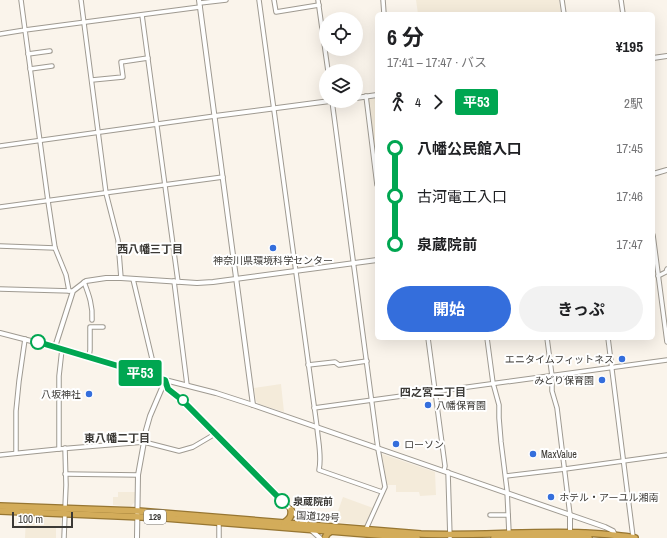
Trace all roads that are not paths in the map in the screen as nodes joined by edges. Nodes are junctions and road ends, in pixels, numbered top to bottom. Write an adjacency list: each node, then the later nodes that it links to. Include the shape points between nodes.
1 (21, 0): 17 (street)
2 (81, 0): 16 (street)
3 (226, 0): 10 (street)
4 (259, 0): 32 (street)
5 (274, 0): 11 (street, via 276,12)
6 (318, 0): 11 (street)
7 (382, 0): 12 (street)
8 (562, 0): 13 (street)
9 (621, 0): 14 (street)
10 (200, 3): 15 (street); 34 (street)
11 (319, 6): 24 (street)
12 (384, 12)
13 (564, 12)
14 (623, 12)
15 (142, 15): 16 (street); 22 (street)
16 (84, 22): 17 (street); 27 (street)
17 (25, 30): 18 (street); 20 (street)
18 (0, 34)
19 (50, 51): 20 (street)
20 (28, 54): 26 (street)
21 (667, 56): 23 (street)
22 (148, 58): 27 (street, via 121,62 123,77); 35 (street)
23 (655, 58)
24 (327, 64)
25 (52, 66): 26 (street)
26 (30, 69): 37 (street)
27 (92, 80): 36 (street)
28 (375, 95): 29 (street)
29 (366, 96): 30 (street); 39 (street)
30 (363, 97)
31 (319, 102): 32 (street)
32 (274, 108): 34 (street); 52 (street)
33 (332, 108): 51 (street)
34 (215, 116): 35 (street); 42 (street)
35 (156, 124): 36 (street); 43 (street)
36 (98, 132): 37 (street); 44 (street)
37 (40, 140): 38 (street); 45 (street)
38 (0, 146)
39 (375, 169)
40 (667, 170): 41 (street)
41 (655, 173)
42 (223, 177): 43 (street); 57 (street)
43 (164, 185): 44 (street); 59 (street)
44 (106, 193): 45 (street); 55 (street, via 118,240)
45 (48, 201): 46 (street); 48 (street)
46 (0, 207)
47 (0, 246): 48 (street)
48 (55, 248): 61 (street)
49 (655, 251): 54 (street)
50 (375, 260): 51 (street)
51 (354, 263): 52 (street); 75 (street)
52 (296, 271): 57 (street); 76 (street)
53 (667, 272): 54 (street)
54 (658, 276): 70 (street)
55 (121, 278): 56 (street); 58 (street)
56 (133, 279): 59 (street); 78 (street, via 154,367)
57 (236, 279): 59 (street, via 197,283); 85 (street)
58 (84, 282): 61 (street); 62 (street, via 91,299)
59 (176, 282): 82 (street)
60 (0, 289): 61 (street)
61 (71, 291): 71 (street)
62 (92, 320)
63 (103, 327): 73 (street, via 90,328)
64 (0, 333): 65 (street)
65 (25, 339): 71 (street); 93 (street, via 16,411)
66 (428, 340): 83 (street)
67 (487, 340): 81 (street)
68 (547, 340): 79 (street)
69 (608, 340): 77 (street)
70 (667, 342)
71 (55, 347): 72 (street)
72 (62, 349): 73 (street); 91 (street)
73 (89, 357): 78 (street)
74 (667, 360): 77 (street)
75 (367, 361): 76 (street); 84 (street)
76 (308, 366): 86 (street)
77 (612, 367): 79 (street); 96 (street)
78 (152, 376): 80 (street)
79 (552, 376): 81 (street); 97 (street, via 552,391 557,408)
80 (165, 380): 82 (street); 88 (street, via 168,389); 89 (street, via 150,416)
81 (493, 384): 83 (street); 101 (street, via 499,405)
82 (187, 386): 85 (street)
83 (435, 391): 84 (street); 98 (street)
84 (372, 400): 86 (street); 92 (street)
85 (253, 405): 87 (street)
86 (314, 408): 87 (street)
87 (317, 427): 92 (street); 102 (street, via 320,457 318,470)
88 (215, 434): 89 (street, via 179,452); 105 (street)
89 (144, 442): 90 (street); 100 (street)
90 (65, 448): 91 (street); 99 (street)
91 (58, 449): 93 (street)
92 (378, 449): 98 (street); 102 (street, via 385,487)
93 (16, 453): 94 (street)
94 (0, 455)
95 (667, 455): 96 (street)
96 (623, 460): 97 (street); 132 (street)
97 (565, 469): 101 (street); 111 (street)
98 (446, 472): 103 (street); 119 (street)
99 (65, 474): 100 (street); 107 (street)
100 (138, 476): 108 (street)
101 (506, 476): 103 (street)
102 (382, 492): 117 (street)
103 (508, 493): 109 (street); 111 (street)
104 (0, 506): 107 (highway, 国道129号 / 129)
105 (291, 510): 113 (highway, via 291,517); 114 (street)
106 (0, 511): 107 (highway, 国道129号 / 129)
107 (65, 511): 108 (highway, 国道129号 / 129); 124 (street)
108 (138, 514): 112 (highway, 国道129号 / 129); 113 (highway, 国道129号 / 129); 125 (street)
109 (508, 515): 110 (street); 120 (street)
110 (490, 516)
111 (570, 516): 118 (street, via 610,529); 121 (street)
112 (219, 522): 115 (highway, 国道129号 / 129); 126 (street)
113 (284, 523): 114 (highway, 国道129号 / 129)
114 (304, 524): 115 (street); 117 (highway, 国道129号 / 129)
115 (310, 529): 116 (highway, 国道129号 / 129); 127 (street)
116 (332, 531): 117 (highway, 国道129号 / 129); 128 (highway)
117 (364, 534): 119 (highway, 国道129号 / 129); 123 (highway, 国道129号 / 129)
118 (615, 535): 122 (highway, 国道129号 / 129); 132 (highway, 国道129号 / 129)
119 (450, 536): 120 (highway, 国道129号 / 129)
120 (509, 536): 121 (highway, 国道129号 / 129); 130 (highway, 国道129号 / 129)
121 (570, 536): 122 (highway, 国道129号 / 129); 131 (highway, 国道129号 / 129)
122 (601, 536)
123 (392, 537): 129 (highway, 国道129号 / 129)
124 (64, 538)
125 (137, 538)
126 (219, 538)
127 (320, 538)
128 (325, 538)
129 (417, 538)
130 (494, 538)
131 (589, 538)
132 (634, 538)

